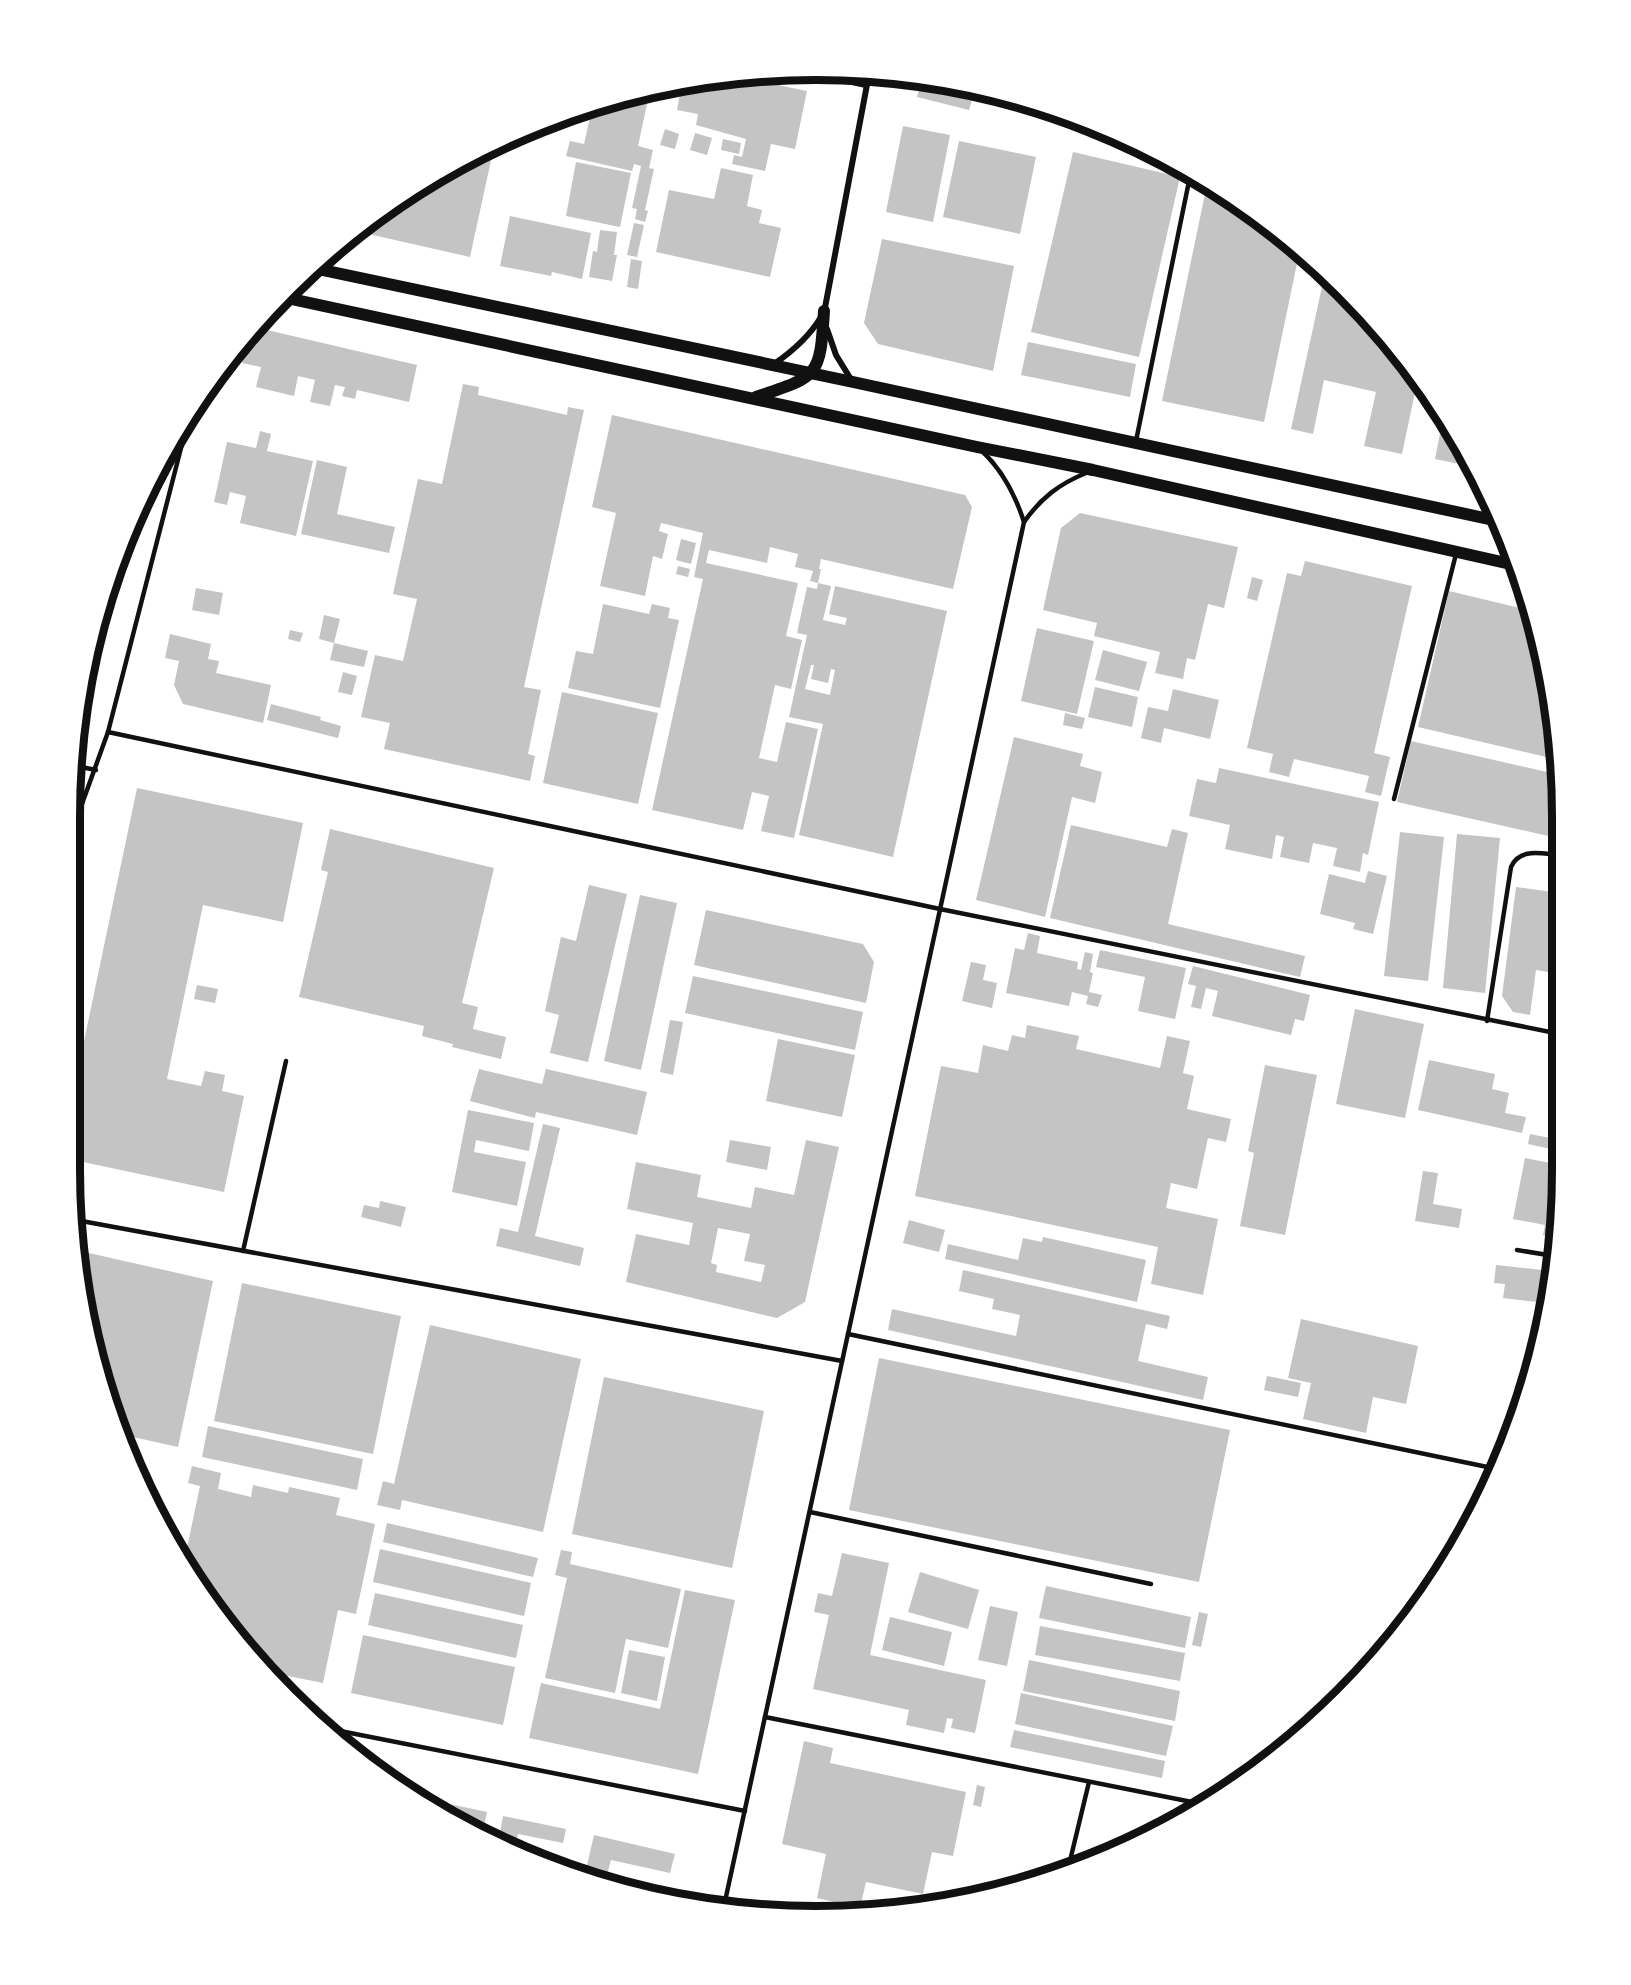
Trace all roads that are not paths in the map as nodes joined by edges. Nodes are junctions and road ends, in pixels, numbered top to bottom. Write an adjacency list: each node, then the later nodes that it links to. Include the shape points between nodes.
1 (842, 81): 3 (lane)
2 (868, 81): 3 (street)
3 (867, 86): 7 (street)
4 (1188, 186): 13 (lane)
5 (322, 270): 8 (main road)
6 (291, 299): 11 (main road)
7 (824, 311): 8 (street, via 807,337); 9 (main road, via 821,352); 10 (street, via 830,341)
8 (771, 365): 9 (main road)
9 (811, 373): 10 (main road); 11 (main road, via 792,385)
10 (853, 382): 13 (main road)
11 (755, 398): 14 (main road)
12 (183, 439): 20 (lane)
13 (1135, 444): 16 (main road)
14 (978, 447): 15 (main road); 17 (lane, via 1003,475)
15 (1094, 470): 17 (lane, via 1056,487); 18 (main road)
16 (1489, 519)
17 (1024, 522): 26 (lane)
18 (1457, 552): 19 (main road); 23 (lane)
19 (1506, 563)
20 (108, 732): 22 (lane); 26 (lane)
21 (81, 767): 22 (lane)
22 (96, 770): 24 (lane)
23 (1394, 799)
24 (80, 811)
25 (1552, 855): 27 (lane, via 1526,853 1511,867)
26 (940, 909): 27 (lane); 34 (lane)
27 (1487, 1021): 28 (lane)
28 (1552, 1033)
29 (285, 1061): 32 (lane)
30 (81, 1221): 32 (lane)
31 (1517, 1250): 33 (lane)
32 (243, 1251): 35 (lane)
33 (1546, 1255)
34 (848, 1334): 35 (lane); 36 (lane)
35 (842, 1361): 37 (lane)
36 (1488, 1467)
37 (810, 1512): 38 (lane); 39 (lane)
38 (1151, 1584)
39 (765, 1717): 41 (lane); 43 (lane)
40 (340, 1731): 43 (lane)
41 (1089, 1782): 42 (lane); 44 (lane)
42 (1191, 1802)
43 (745, 1811): 45 (lane)
44 (1070, 1859)
45 (725, 1900)

